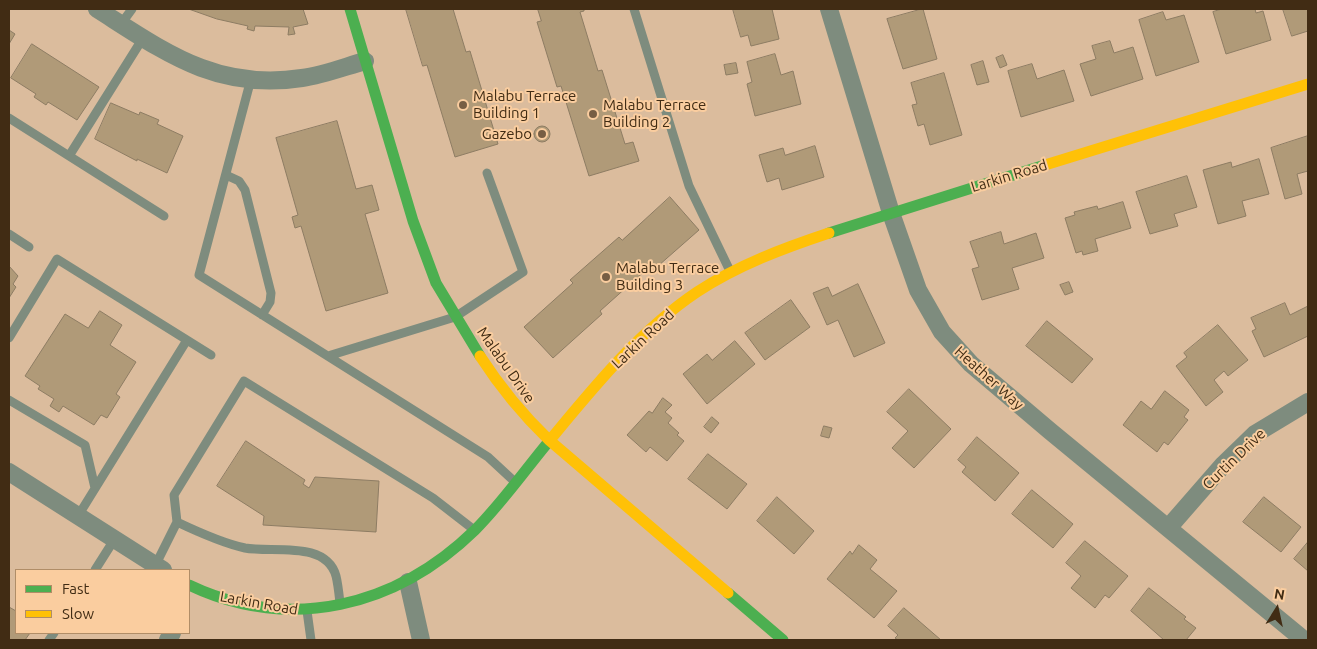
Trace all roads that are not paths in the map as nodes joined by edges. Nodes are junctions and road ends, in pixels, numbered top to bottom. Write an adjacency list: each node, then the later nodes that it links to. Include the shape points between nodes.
1 (97, 9): 6 (street)
2 (132, 9): 6 (lane)
3 (350, 9): 8 (street, Malabu Drive)
4 (634, 9): 19 (lane, via 689,186)
5 (829, 9): 15 (street, Heather Way)
6 (121, 24): 7 (street)
7 (144, 38): 9 (street, via 172,56 206,70); 12 (lane)
8 (365, 60): 9 (street, via 301,78); 21 (street, Malabu Drive, via 413,221 436,283)
9 (250, 79): 14 (lane)
10 (1308, 84): 15 (street, Larkin Road)
11 (9, 118): 12 (lane)
12 (69, 156): 16 (lane)
13 (487, 173): 21 (lane, via 524,272)
14 (226, 175): 20 (lane, via 239,181 244,190 271,293); 20 (lane, via 199,275)
15 (891, 213): 19 (street, Larkin Road, via 800,243); 34 (street, Heather Way, via 918,290 954,346 1050,431)
16 (164, 216)
17 (9, 234): 18 (lane)
18 (29, 247)
19 (731, 272): 28 (street, Larkin Road, via 698,291 636,343)
20 (262, 315): 25 (lane)
21 (456, 317): 25 (lane); 28 (street, Malabu Drive, via 494,378 521,413)
22 (9, 338): 23 (lane, via 57,259)
23 (187, 340): 24 (lane); 31 (lane)
24 (211, 355)
25 (328, 356): 30 (lane, via 488,457)
26 (9, 400): 31 (lane, via 85,445)
27 (1308, 402): 34 (street, Curtin Drive, via 1255,434)
28 (549, 440): 30 (street, Larkin Road); 45 (street, Malabu Drive)
29 (9, 472): 32 (street)
30 (515, 482): 35 (street, Larkin Road)
31 (95, 488): 32 (lane)
32 (78, 516): 36 (street)
33 (177, 522): 35 (lane, via 174,495 244,381 433,498); 37 (lane); 41 (lane, via 246,548 306,552 319,556 336,574)
34 (1169, 527): 46 (street, Heather Way)
35 (475, 530): 39 (street, Larkin Road)
36 (114, 540): 37 (street); 38 (lane)
37 (159, 568)
38 (96, 569)
39 (408, 582): 41 (street, Larkin Road, via 387,593); 44 (street)
40 (190, 589): 42 (street, Larkin Road, via 283,610)
41 (341, 605): 42 (street, Larkin Road)
42 (307, 610): 43 (lane)
43 (311, 640)
44 (421, 640)
45 (783, 640)
46 (1304, 640)

